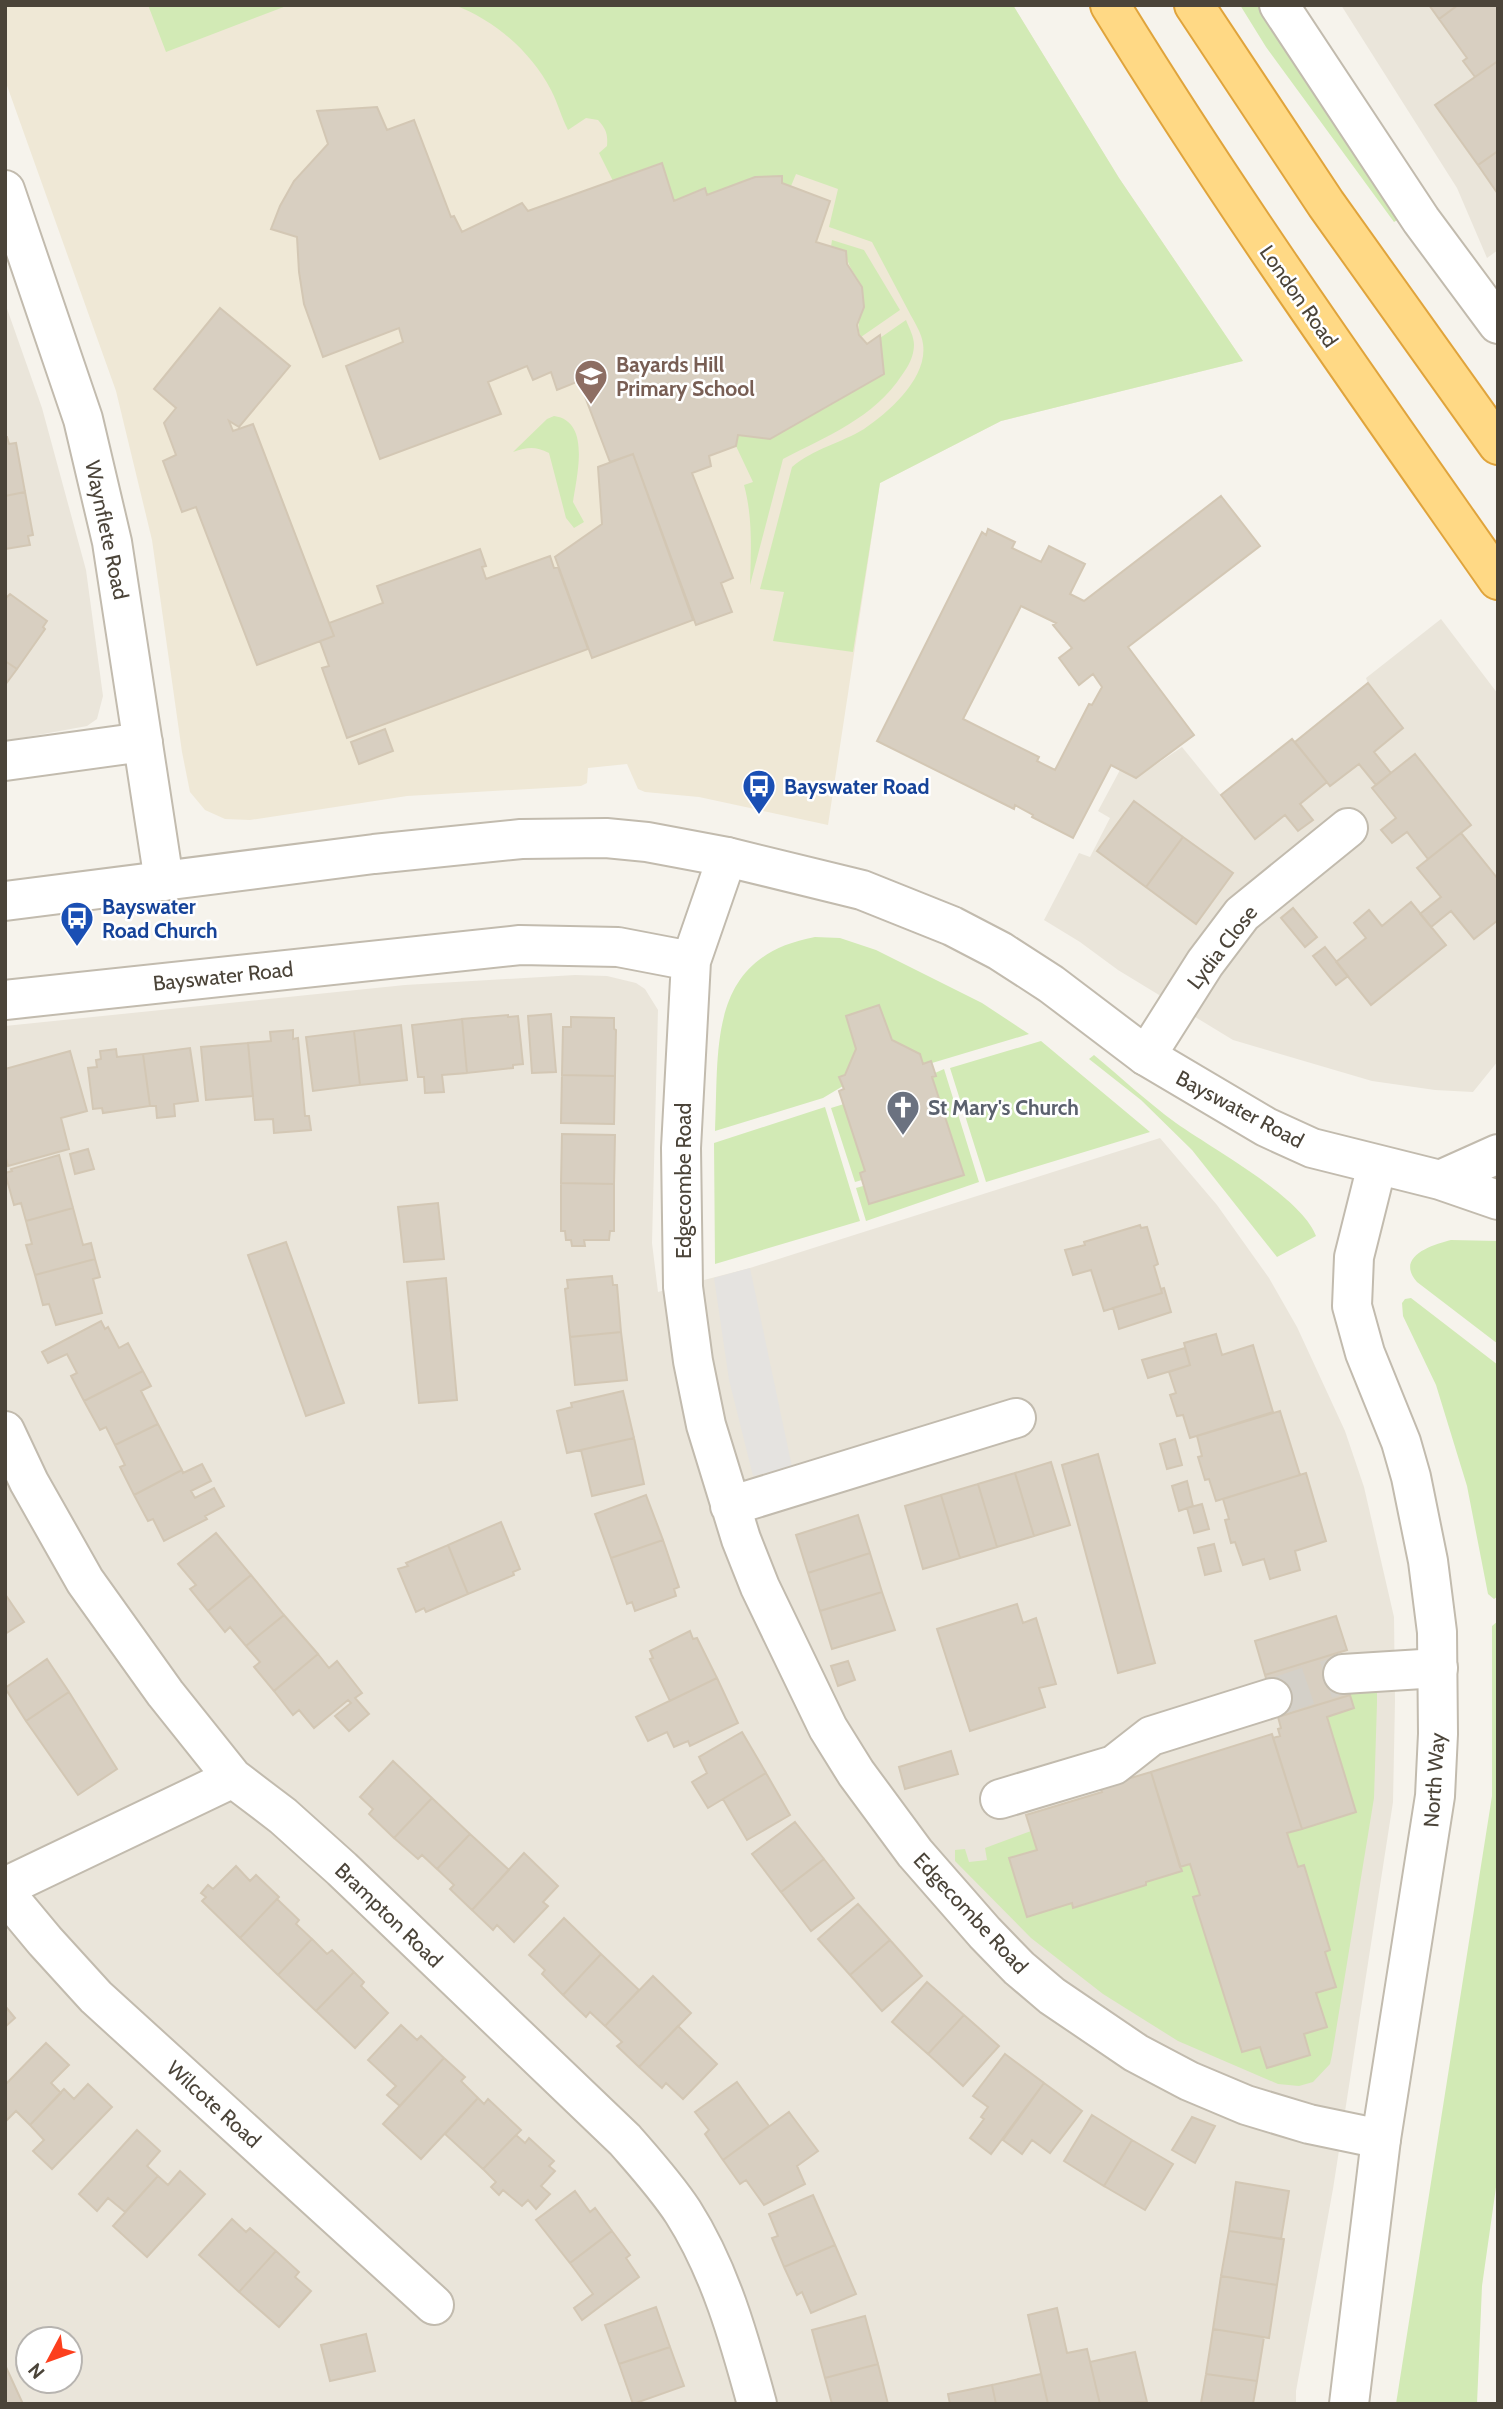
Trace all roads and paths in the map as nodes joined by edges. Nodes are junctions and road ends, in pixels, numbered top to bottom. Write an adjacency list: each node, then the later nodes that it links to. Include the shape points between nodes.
1 (1110, 5): 7 (highway, London Road, via 1278,265)
2 (1194, 5): 6 (highway, via 1326,204)
3 (1279, 5): 5 (street, via 1421,220)
4 (5, 190): 8 (street, Waynflete Road, via 83,419 112,542)
5 (1498, 324)
6 (1496, 440)
7 (1498, 580)
8 (143, 742): 9 (street); 12 (street, Waynflete Road)
9 (5, 761)
10 (1348, 828): 16 (street, Lydia Close, via 1242,914)
11 (727, 857): 12 (street, Bayswater Road, via 607,838 521,839); 14 (street, Edgecombe Road); 16 (street, Bayswater Road, via 862,890 952,926 1051,984)
12 (164, 881): 13 (street, Bayswater Road)
13 (5, 901)
14 (691, 961): 15 (street, Bayswater Road, via 618,947 520,945); 23 (street, Edgecombe Road, via 681,1148 683,1283 706,1425)
15 (5, 1000)
16 (1146, 1056): 18 (street, Bayswater Road, via 1266,1127 1312,1148)
17 (1498, 1154): 19 (street)
18 (1377, 1165): 19 (street, Bayswater Road); 24 (street, North Way, via 1354,1257 1352,1306 1411,1477 1428,1561)
19 (1440, 1180): 20 (street, Bayswater Road)
20 (1498, 1200)
21 (1016, 1418): 23 (street)
22 (5, 1430): 27 (street, Brampton Road, via 85,1581)
23 (730, 1506): 31 (street, Edgecombe Road, via 794,1660 856,1773 924,1863 1019,1968 1082,2019 1189,2081 1308,2124)
24 (1438, 1668): 25 (street); 31 (street, North Way, via 1435,1796)
25 (1343, 1674)
26 (1272, 1698): 28 (street, via 1151,1736 1114,1765)
27 (233, 1778): 29 (street); 33 (street, Brampton Road, via 342,1870 625,2140 657,2176 683,2212 711,2265 740,2338)
28 (1000, 1799)
29 (5, 1886)
30 (5, 1893): 32 (street, Wilcote Road, via 96,1997)
31 (1381, 2139): 34 (street, North Way)
32 (434, 2305)
33 (757, 2404)
34 (1349, 2404)

